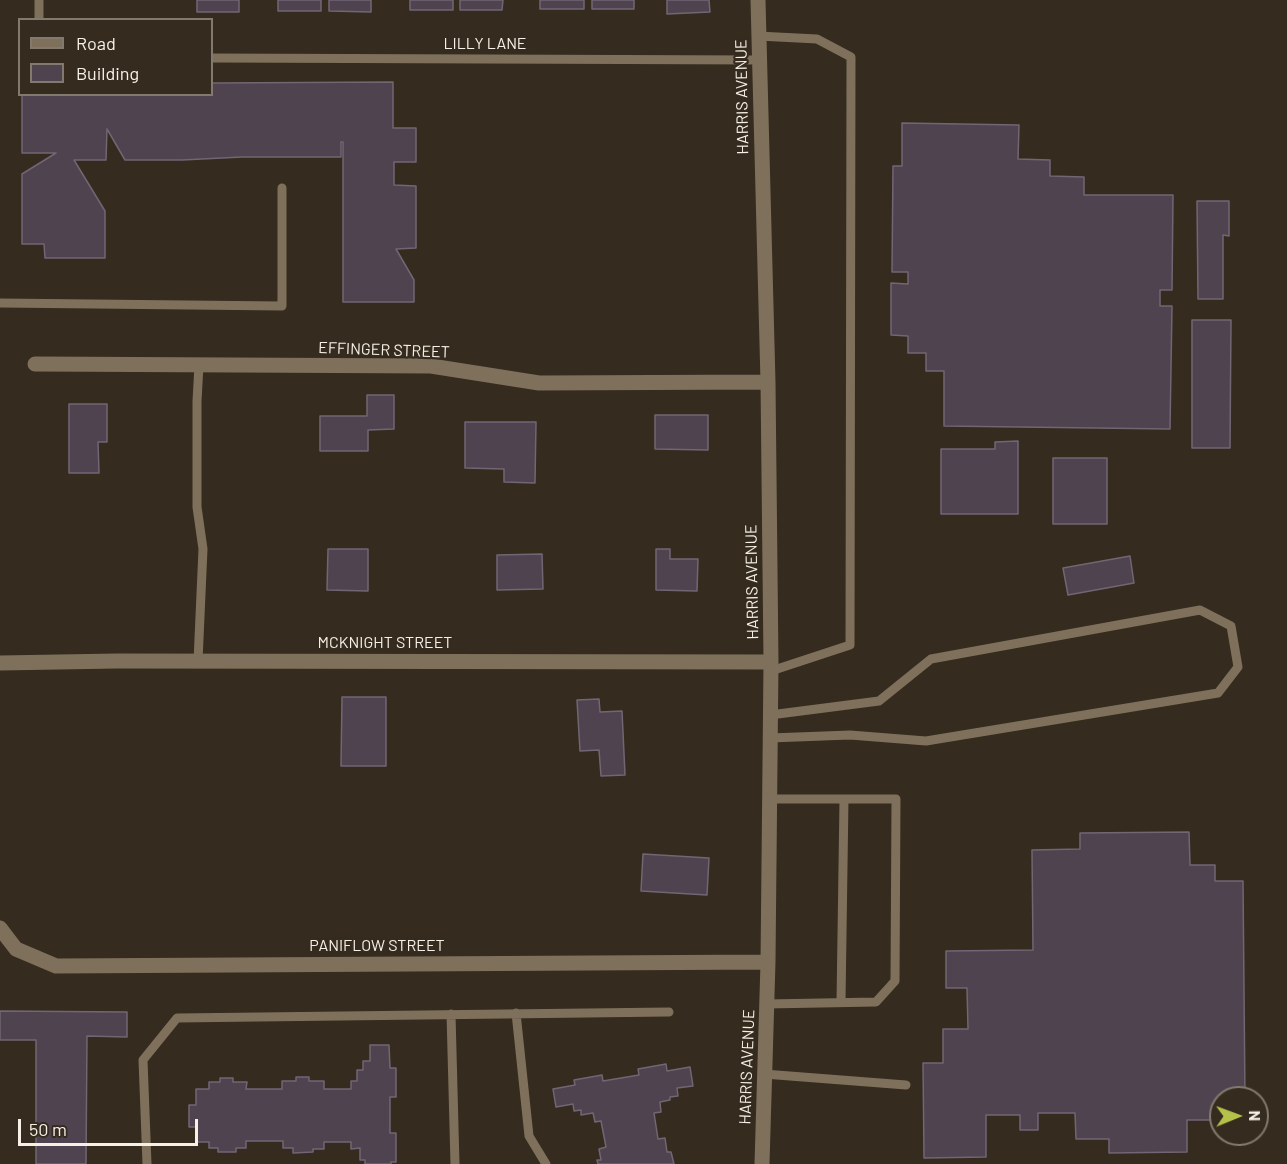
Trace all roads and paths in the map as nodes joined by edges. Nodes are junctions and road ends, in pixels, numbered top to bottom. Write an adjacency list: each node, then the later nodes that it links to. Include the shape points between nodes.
1 (39, 0): 3 (lane)
2 (758, 0): 4 (street, HARRIS AVENUE)
3 (39, 18)
4 (758, 36): 6 (street, HARRIS AVENUE); 14 (lane, via 817,39 851,57 850,645)
5 (213, 58): 6 (lane, LILLY LANE)
6 (759, 60): 11 (street, HARRIS AVENUE)
7 (282, 188): 8 (lane, via 282,306)
8 (0, 303)
9 (35, 364): 10 (street, EFFINGER STREET)
10 (200, 365): 11 (street, EFFINGER STREET, via 431,366 539,383); 12 (lane, via 197,507 203,549)
11 (768, 382): 14 (street, HARRIS AVENUE)
12 (198, 661): 13 (street, MCKNIGHT STREET); 14 (street, MCKNIGHT STREET)
13 (0, 663)
14 (771, 666): 15 (street, HARRIS AVENUE)
15 (770, 715): 16 (street, HARRIS AVENUE); 16 (lane, via 879,701 931,659 1200,610 1231,626 1238,667 1218,693 926,741 850,735)
16 (770, 738): 17 (street, HARRIS AVENUE)
17 (770, 799): 18 (lane); 20 (street, HARRIS AVENUE)
18 (844, 799): 21 (lane); 21 (lane, via 896,799 895,981 876,1002)
19 (0, 928): 20 (street, PANIFLOW STREET, via 16,949 56,966)
20 (768, 962): 22 (street, HARRIS AVENUE)
21 (841, 1002): 22 (lane)
22 (766, 1004): 26 (street, HARRIS AVENUE)
23 (669, 1012): 24 (lane)
24 (516, 1013): 25 (lane); 30 (lane, via 529,1136)
25 (452, 1014): 28 (lane, via 177,1018 143,1060); 29 (lane)
26 (764, 1074): 27 (lane); 31 (street, HARRIS AVENUE)
27 (906, 1085)
28 (147, 1164)
29 (455, 1164)
30 (546, 1164)
31 (762, 1164)

